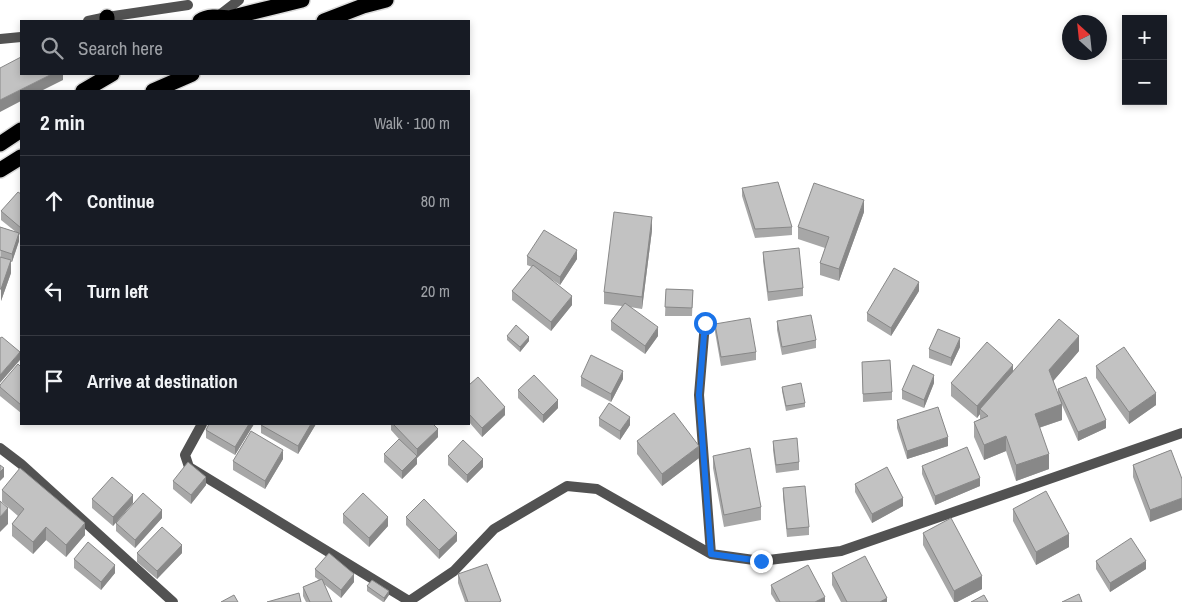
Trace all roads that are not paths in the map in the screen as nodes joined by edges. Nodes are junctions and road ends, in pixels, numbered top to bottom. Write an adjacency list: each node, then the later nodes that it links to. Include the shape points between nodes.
1 (239, 0): 6 (street)
2 (302, 0): 6 (highway)
3 (386, 0): 7 (highway)
4 (185, 3): 5 (street); 6 (street)
5 (107, 19)
6 (216, 19)
7 (327, 20)
8 (20, 37): 9 (street)
9 (0, 39)
10 (106, 75): 12 (highway)
11 (190, 75): 13 (highway)
12 (84, 90)
13 (156, 90)
14 (20, 131): 15 (highway)
15 (0, 144)
16 (20, 158): 17 (highway)
17 (0, 170)
18 (705, 323): 22 (street, via 699,395)
19 (201, 425): 24 (street, via 185,455 189,467)
20 (1182, 433): 22 (street, via 840,551 761,561)
21 (0, 448): 23 (street, via 22,464)
22 (711, 554): 24 (street, via 597,489 567,486 494,529 454,571)
23 (173, 602)
24 (408, 602)

